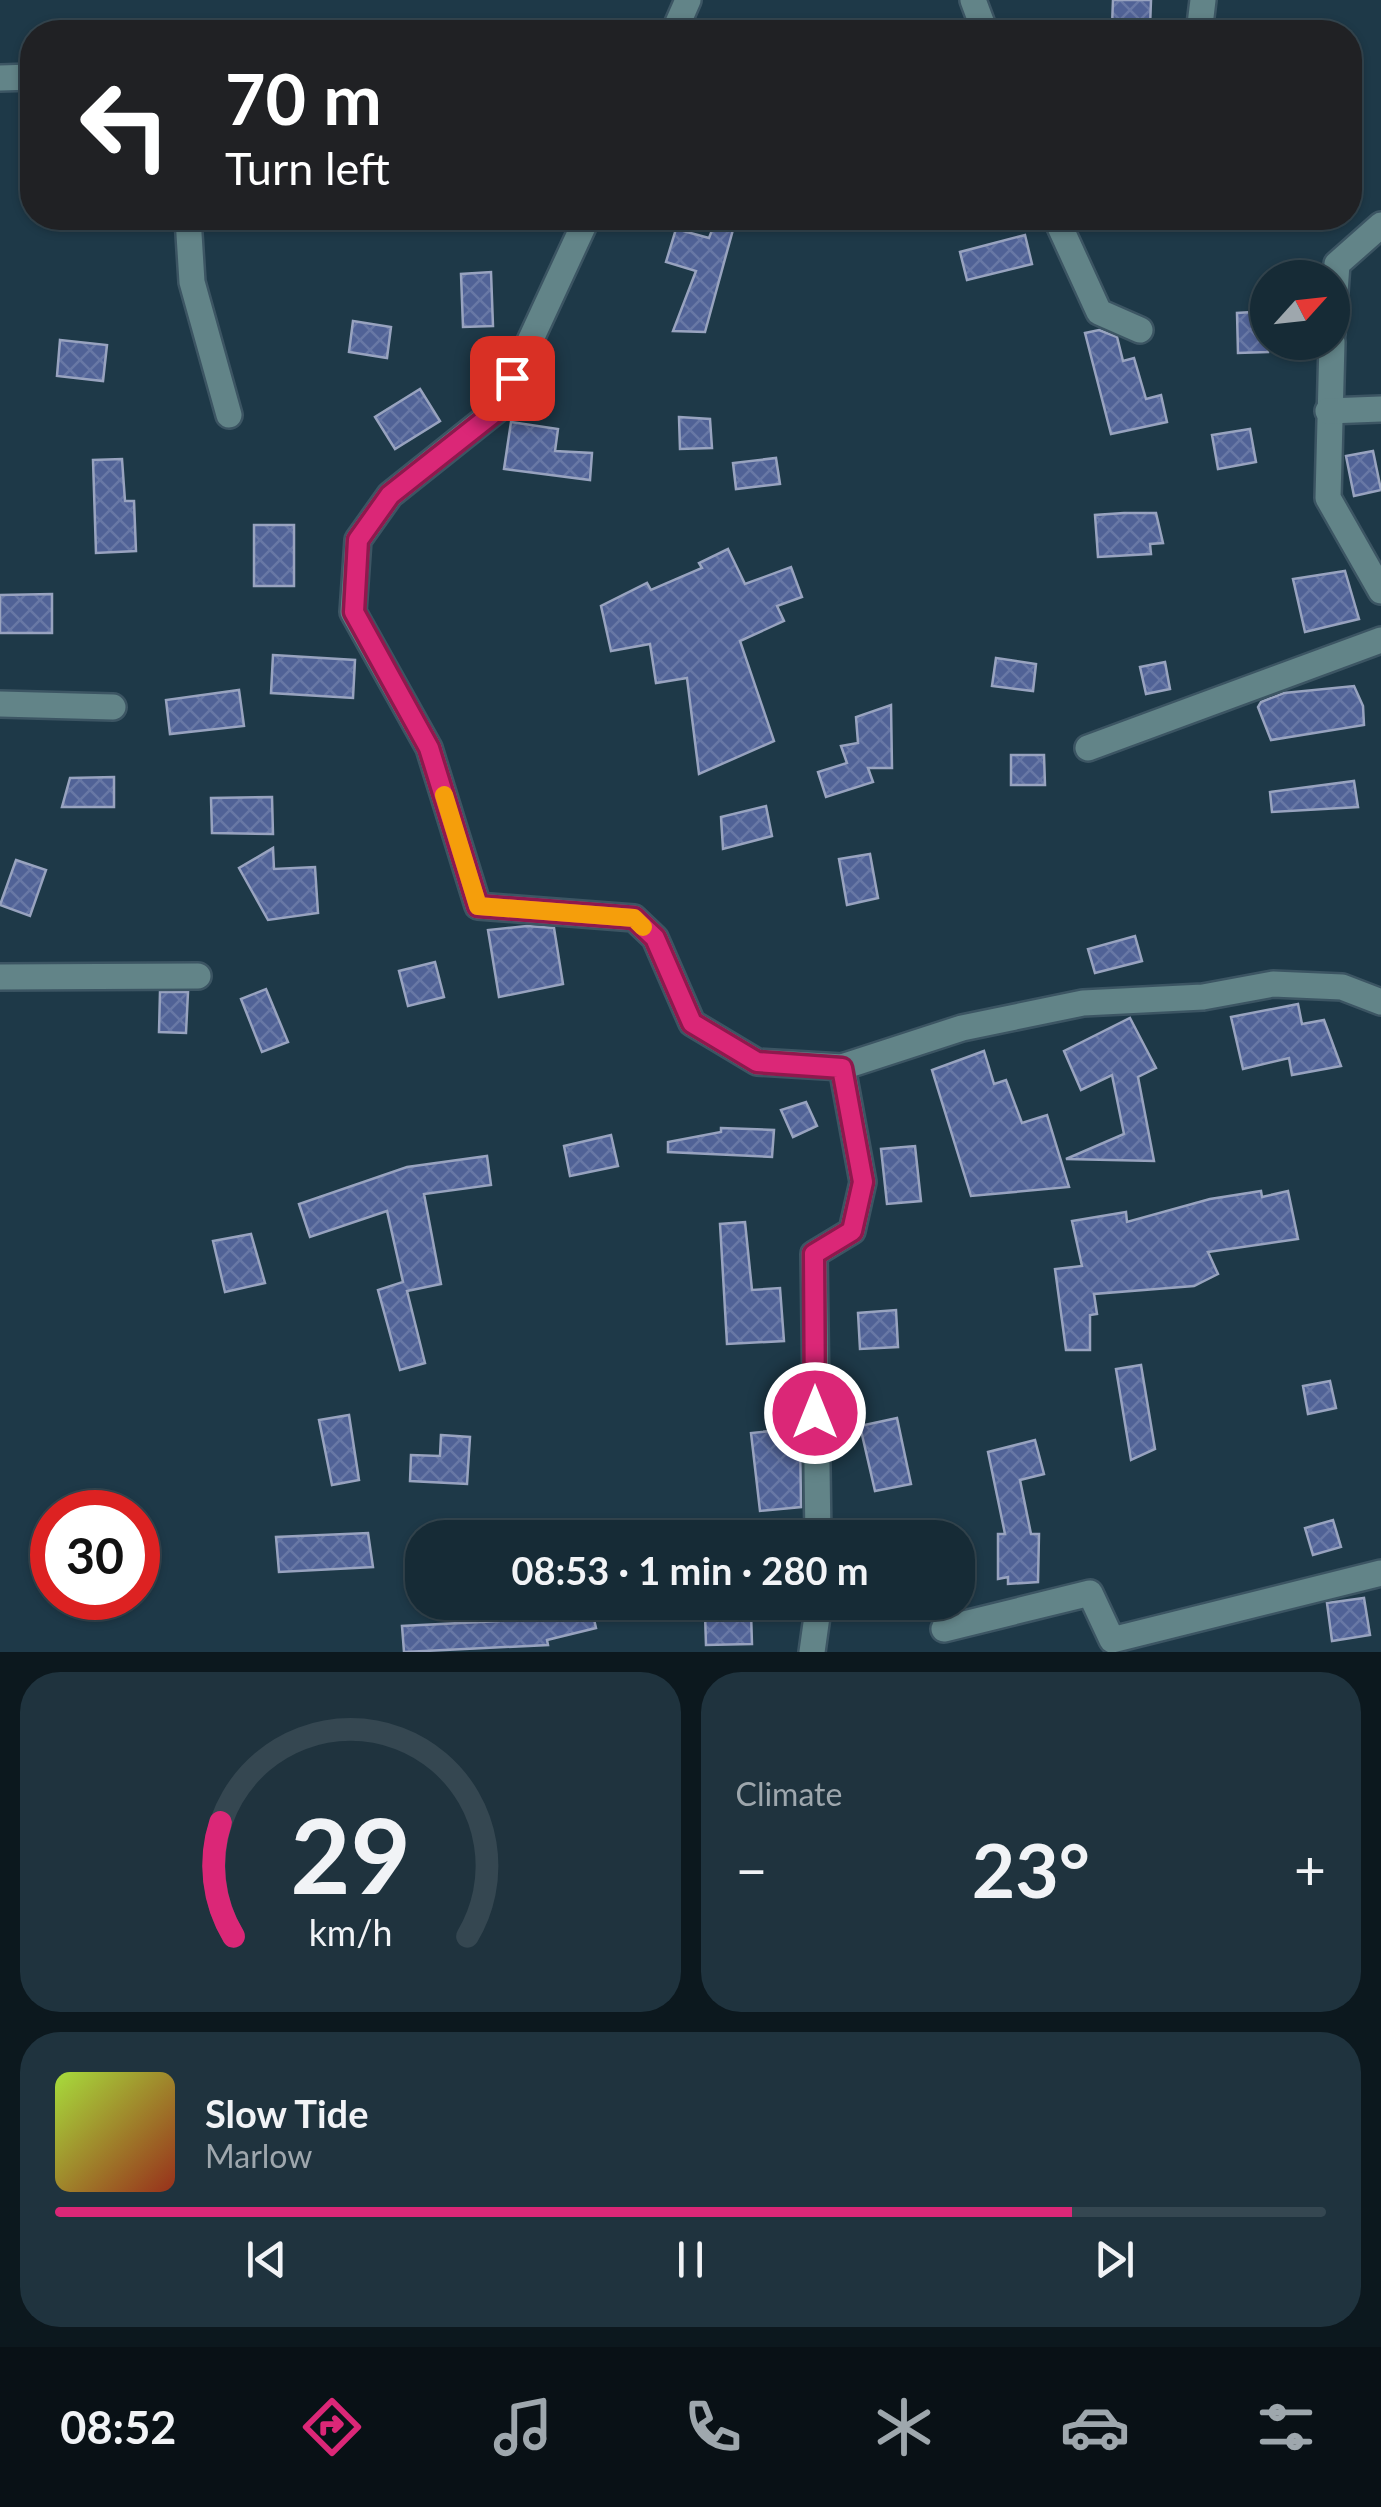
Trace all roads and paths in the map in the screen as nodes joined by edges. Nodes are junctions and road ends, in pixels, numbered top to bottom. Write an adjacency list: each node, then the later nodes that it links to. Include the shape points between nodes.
1 (1381, 225): 5 (street)
2 (189, 230): 10 (street, via 192,282)
3 (581, 230): 19 (street, via 500,408 390,495 358,540 354,612 429,748 478,906 634,918 655,938 692,1023 757,1062)
4 (1061, 230): 6 (street, via 1099,312)
5 (1342, 260)
6 (1140, 330)
7 (1331, 360): 9 (street)
8 (1381, 408): 9 (street)
9 (1328, 412): 11 (street, via 1328,498)
10 (228, 415)
11 (1381, 591)
12 (1381, 640): 15 (street)
13 (0, 704): 14 (street)
14 (113, 707)
15 (1088, 748)
16 (198, 976): 17 (street)
17 (0, 977)
18 (1381, 1002): 19 (street, via 1342,987 1273,984 1203,997 1082,1003 962,1028)
19 (842, 1068): 20 (street, via 863,1182 852,1231 814,1254)
20 (818, 1520)
21 (1381, 1574): 23 (street, via 1112,1640 1090,1593)
22 (817, 1620): 24 (street)
23 (944, 1629)
24 (812, 1652)

